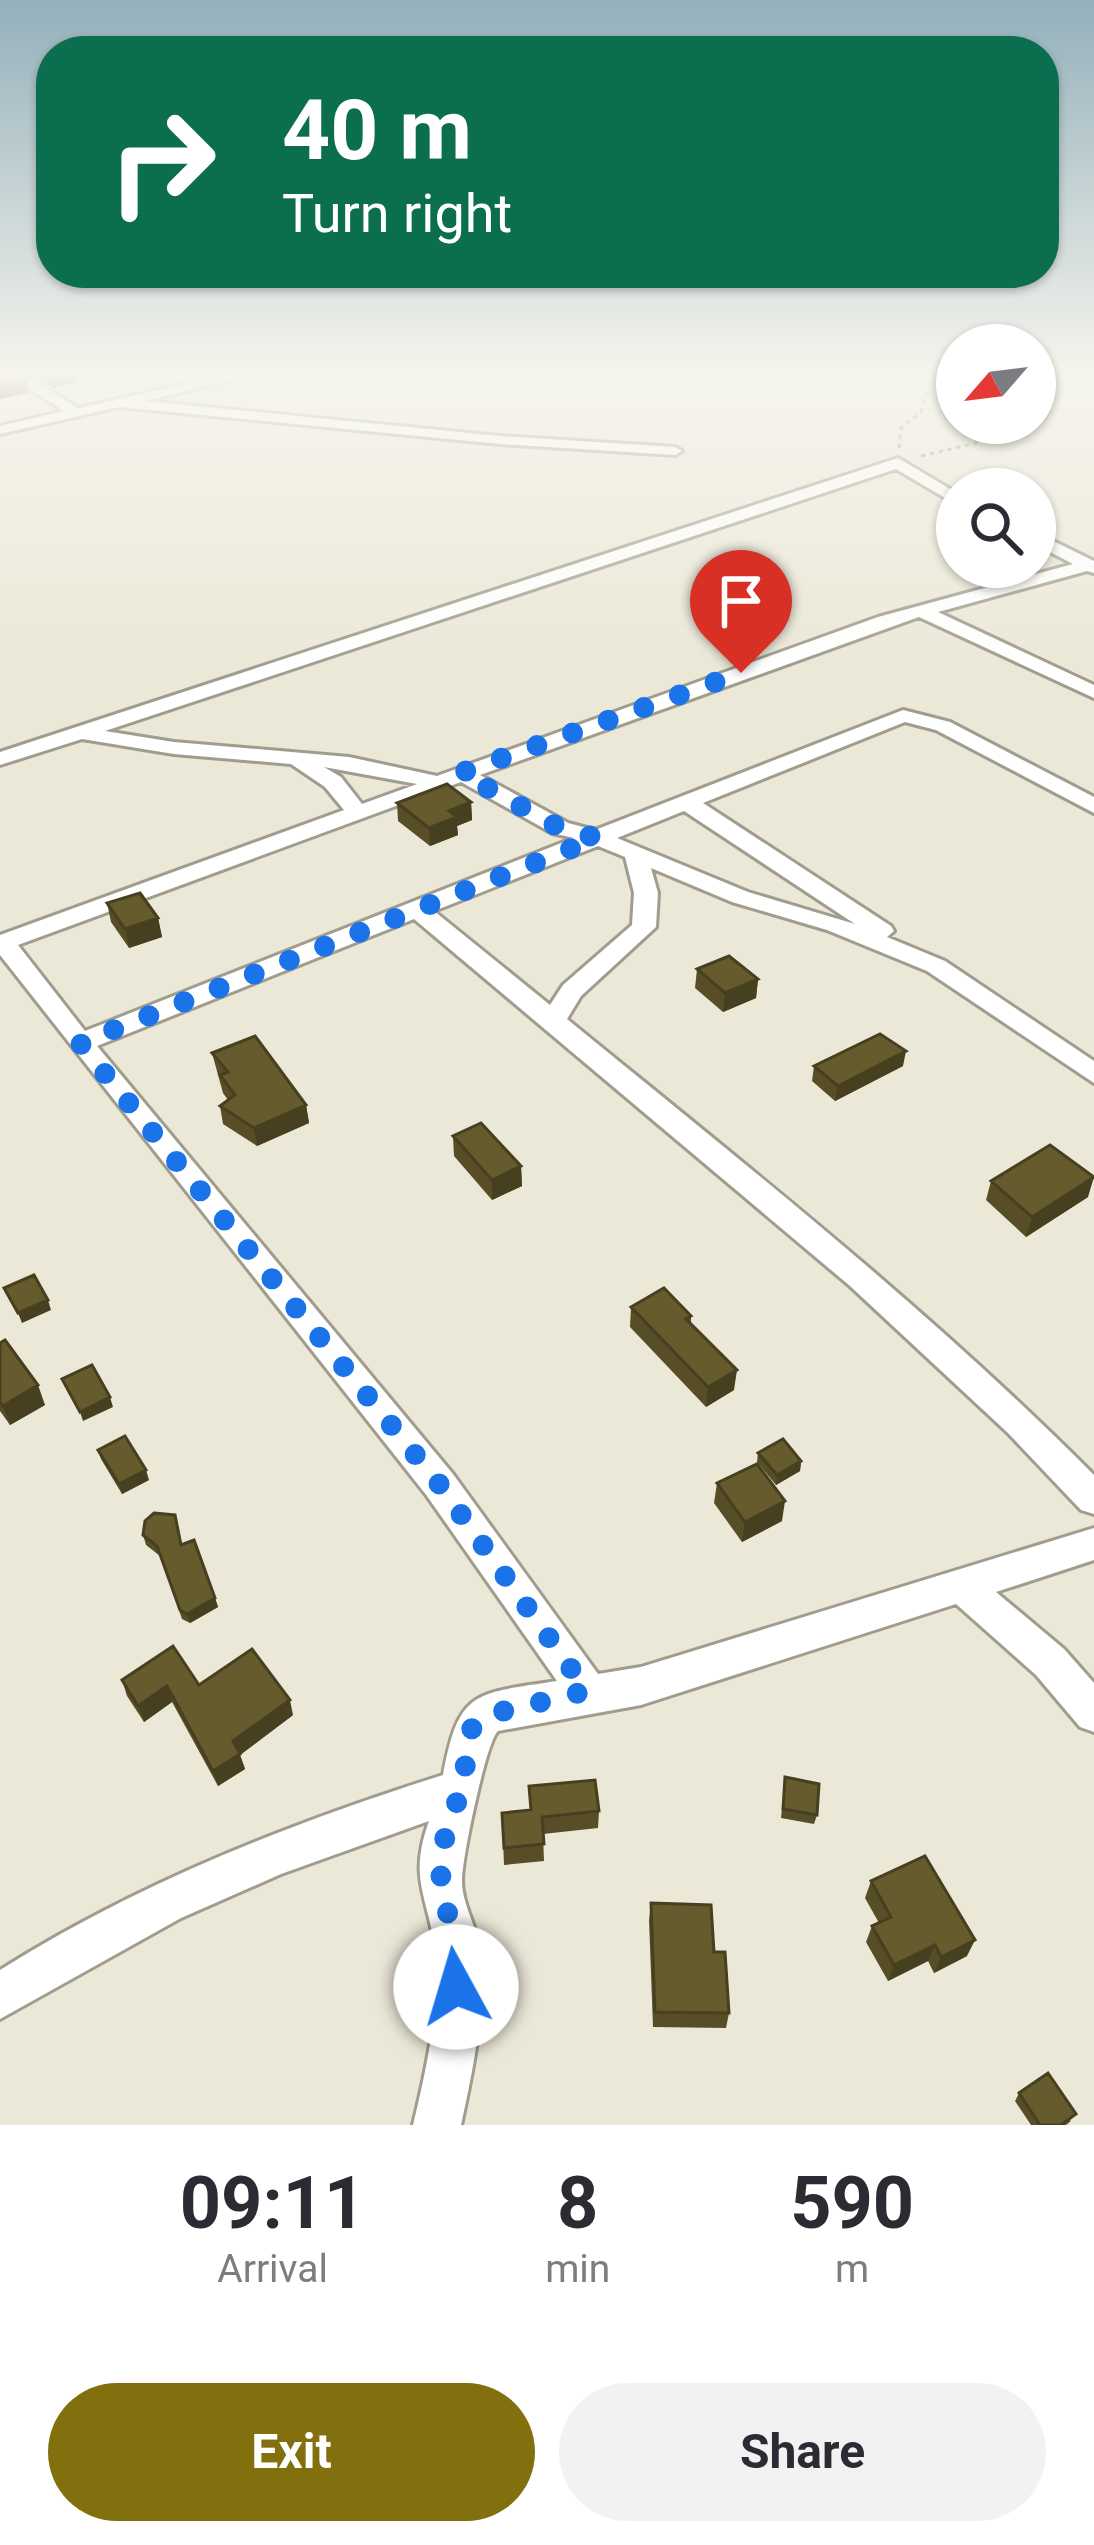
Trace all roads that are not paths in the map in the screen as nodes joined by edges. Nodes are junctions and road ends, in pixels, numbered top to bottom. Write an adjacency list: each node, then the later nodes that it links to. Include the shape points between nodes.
1 (876, 472): 2 (street); 7 (street)
2 (936, 494)
3 (1056, 548): 4 (street)
4 (1092, 566): 5 (street)
5 (919, 610): 6 (street); 10 (street)
6 (1094, 692)
7 (84, 733): 8 (street); 9 (street)
8 (290, 758): 11 (street, via 346,760); 14 (street, via 312,765)
9 (0, 759)
10 (460, 773): 11 (street); 15 (street, via 560,828)
11 (434, 782): 14 (street)
12 (687, 803): 13 (street, via 913,716); 15 (street); 19 (street)
13 (1094, 806)
14 (355, 810): 18 (street)
15 (598, 838): 16 (street); 17 (street)
16 (636, 855): 19 (street); 20 (street, via 644,927 572,991)
17 (417, 910): 20 (street); 21 (street)
18 (2, 942): 21 (street)
19 (936, 966): 22 (street)
20 (552, 1022): 23 (street, via 825,1249)
21 (80, 1043): 26 (street, via 440,1485)
22 (1094, 1074)
23 (1094, 1498)
24 (1094, 1544): 25 (street)
25 (963, 1586): 26 (street, via 641,1686); 27 (street)
26 (587, 1691): 28 (street, via 487,1715 472,1728)
27 (1094, 1713)
28 (461, 1790): 29 (street, via 248,1863 116,1924); 30 (street, via 440,1885 458,1951 452,2058)
29 (0, 1996)
30 (437, 2125)

